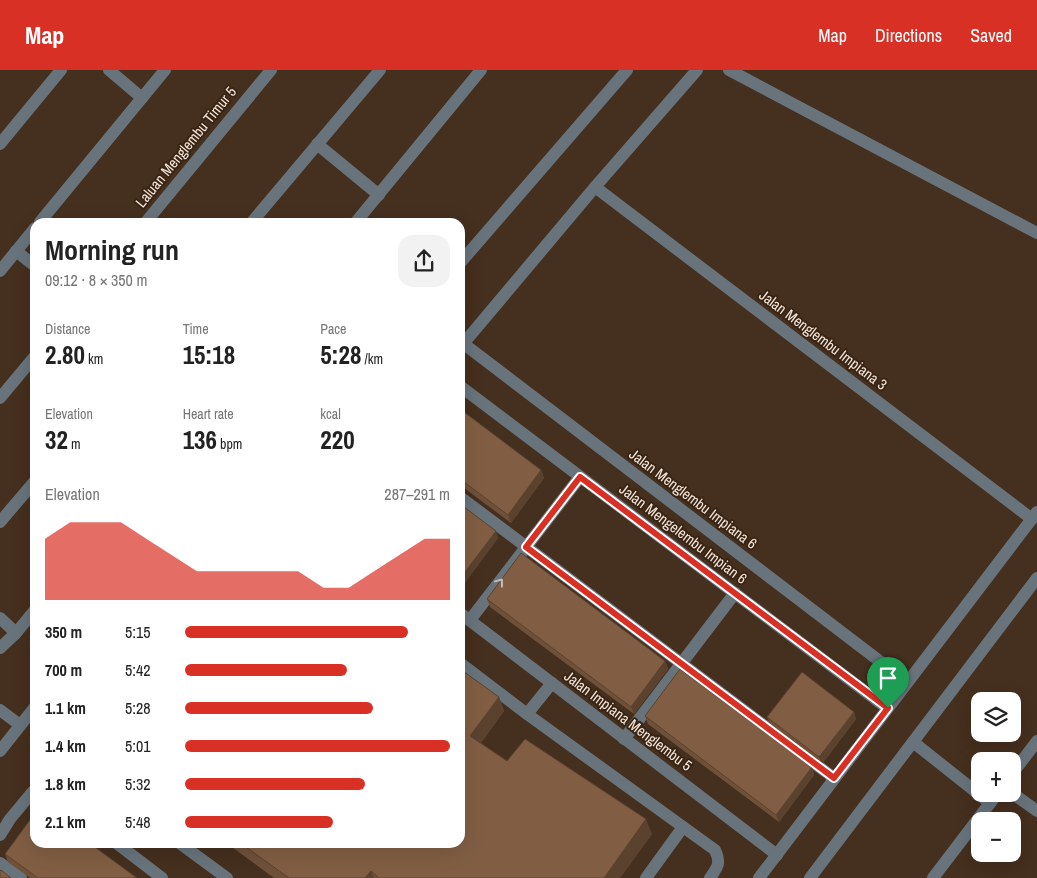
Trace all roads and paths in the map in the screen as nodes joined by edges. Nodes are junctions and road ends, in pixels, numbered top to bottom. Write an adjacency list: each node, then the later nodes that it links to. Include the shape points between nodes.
1 (61, 70): 11 (street)
2 (109, 70): 10 (street)
3 (165, 70): 10 (street)
4 (271, 70): 16 (street, Laluan Menglembu Timur 5)
5 (380, 70): 12 (street)
6 (481, 70): 14 (street)
7 (627, 70): 22 (street)
8 (697, 70): 13 (street)
9 (729, 70): 19 (street)
10 (142, 98): 15 (street)
11 (0, 144)
12 (317, 144): 14 (street); 17 (street)
13 (595, 186): 25 (street); 33 (street, Jalan Menglembu Impiana 3)
14 (380, 194): 18 (street)
15 (43, 218)
16 (149, 218)
17 (255, 218)
18 (359, 218)
19 (1037, 233)
20 (30, 234): 21 (street)
21 (16, 251): 23 (street); 24 (street)
22 (465, 257)
23 (30, 262)
24 (0, 270)
25 (465, 338)
26 (465, 344): 45 (street, Jalan Menglembu Impiana 6)
27 (30, 362): 29 (street)
28 (465, 390): 30 (street, Jalan Mengelembu Impian 6)
29 (0, 398)
30 (580, 477): 35 (street); 37 (street, Jalan Mengelembu Impian 6)
31 (30, 486): 34 (street)
32 (465, 501): 35 (street)
33 (1034, 516): 45 (street, Jalan Menglembu Impiana 3)
34 (0, 522)
35 (526, 547): 39 (street, one-way to 35); 43 (street)
36 (1037, 578): 54 (street)
37 (735, 593): 43 (street); 47 (street, Jalan Mengelembu Impian 6)
38 (30, 616): 41 (street)
39 (465, 616): 46 (street, Jalan Impiana Menglembu 5)
40 (0, 618): 41 (street)
41 (16, 633): 42 (street)
42 (0, 648)
43 (681, 664): 52 (street); 57 (street)
44 (465, 667): 50 (street)
45 (907, 682): 47 (street, Jalan Menglembu Impiana 3)
46 (552, 684): 50 (street); 52 (street, Jalan Impiana Menglembu 5)
47 (888, 708): 57 (street, Jalan Menglembu Impiana 3)
48 (0, 710): 51 (street)
49 (30, 712): 51 (street)
50 (527, 714): 63 (street)
51 (20, 725): 55 (street)
52 (624, 738): 67 (street, Jalan Impiana Menglembu 5)
53 (1037, 741): 56 (street)
54 (913, 742): 58 (street); 75 (street)
55 (0, 751)
56 (1021, 762)
57 (834, 778): 67 (street, Jalan Menglembu Impiana 3)
58 (971, 782)
59 (30, 795): 64 (street)
60 (1021, 800): 62 (street)
61 (991, 802): 76 (street)
62 (1037, 812)
63 (683, 827): 72 (street); 73 (street, via 715,850 719,859)
64 (0, 835)
65 (123, 848): 70 (street)
66 (186, 848): 71 (street)
67 (777, 854): 74 (street, Jalan Menglembu Impiana 3)
68 (0, 863): 69 (street)
69 (21, 878)
70 (162, 878)
71 (227, 878)
72 (646, 878)
73 (710, 878)
74 (759, 878)
75 (810, 878)
76 (934, 878)

